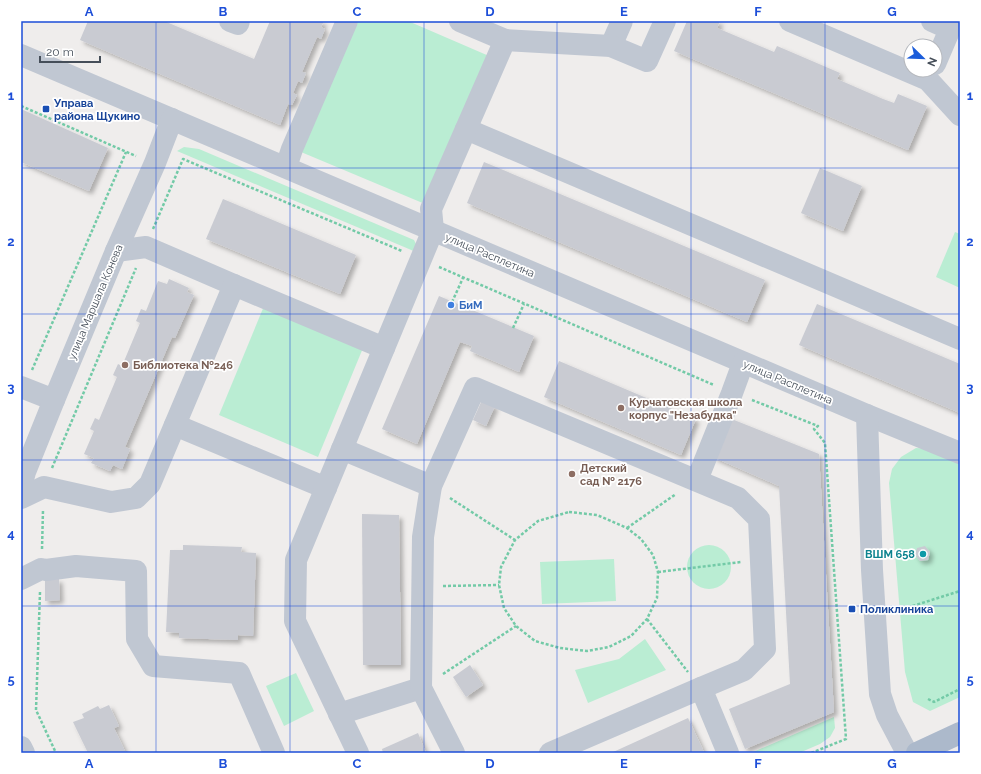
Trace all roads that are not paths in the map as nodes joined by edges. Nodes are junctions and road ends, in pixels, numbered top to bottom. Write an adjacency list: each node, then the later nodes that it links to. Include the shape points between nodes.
1 (230, 21): 2 (street, via 238,24)
2 (239, 21)
3 (347, 21): 18 (street)
4 (460, 21): 9 (street)
5 (622, 21): 11 (street)
6 (665, 21): 11 (street, via 647,62)
7 (790, 21): 13 (street)
8 (932, 21): 10 (street, via 950,29)
9 (505, 40): 11 (street); 17 (street)
10 (943, 45)
11 (611, 46)
12 (21, 55): 16 (street, улица Расплетина)
13 (903, 61)
14 (936, 78): 15 (street)
15 (960, 115)
16 (172, 119): 18 (street, улица Расплетина); 20 (street, улица Маршала Конева)
17 (466, 129): 19 (street, via 431,209); 22 (street)
18 (286, 168): 19 (street, улица Расплетина)
19 (433, 230): 23 (street); 24 (street, улица Расплетина)
20 (116, 251): 21 (street, via 146,246); 25 (street, улица Маршала Конева)
21 (234, 285): 23 (street); 27 (street)
22 (960, 339)
23 (384, 348): 28 (street)
24 (743, 363): 26 (street, улица Расплетина); 30 (street)
25 (37, 394): 32 (street, улица Маршала Конева)
26 (867, 415): 29 (street, улица Расплетина); 47 (street, via 872,570 880,694 887,715)
27 (175, 425): 33 (street); 34 (street, via 150,484 136,498 111,502 44,487)
28 (342, 450): 31 (street); 33 (street)
29 (960, 453)
30 (697, 480): 31 (street, via 475,388); 37 (street, via 738,498 759,518 765,649 744,670)
31 (432, 486): 36 (street, via 423,536)
32 (21, 487)
33 (326, 488): 38 (street, via 296,560 295,621)
34 (21, 498)
35 (21, 578): 42 (street, via 41,569 76,566 136,571 137,639 153,666 239,673)
36 (421, 688): 38 (street); 44 (street)
37 (701, 688): 45 (street); 46 (street)
38 (339, 714): 43 (street)
39 (960, 733): 48 (main road)
40 (21, 747): 41 (street)
41 (24, 753)
42 (274, 753)
43 (358, 753)
44 (454, 753)
45 (550, 753)
46 (728, 753)
47 (907, 753)
48 (917, 753)

